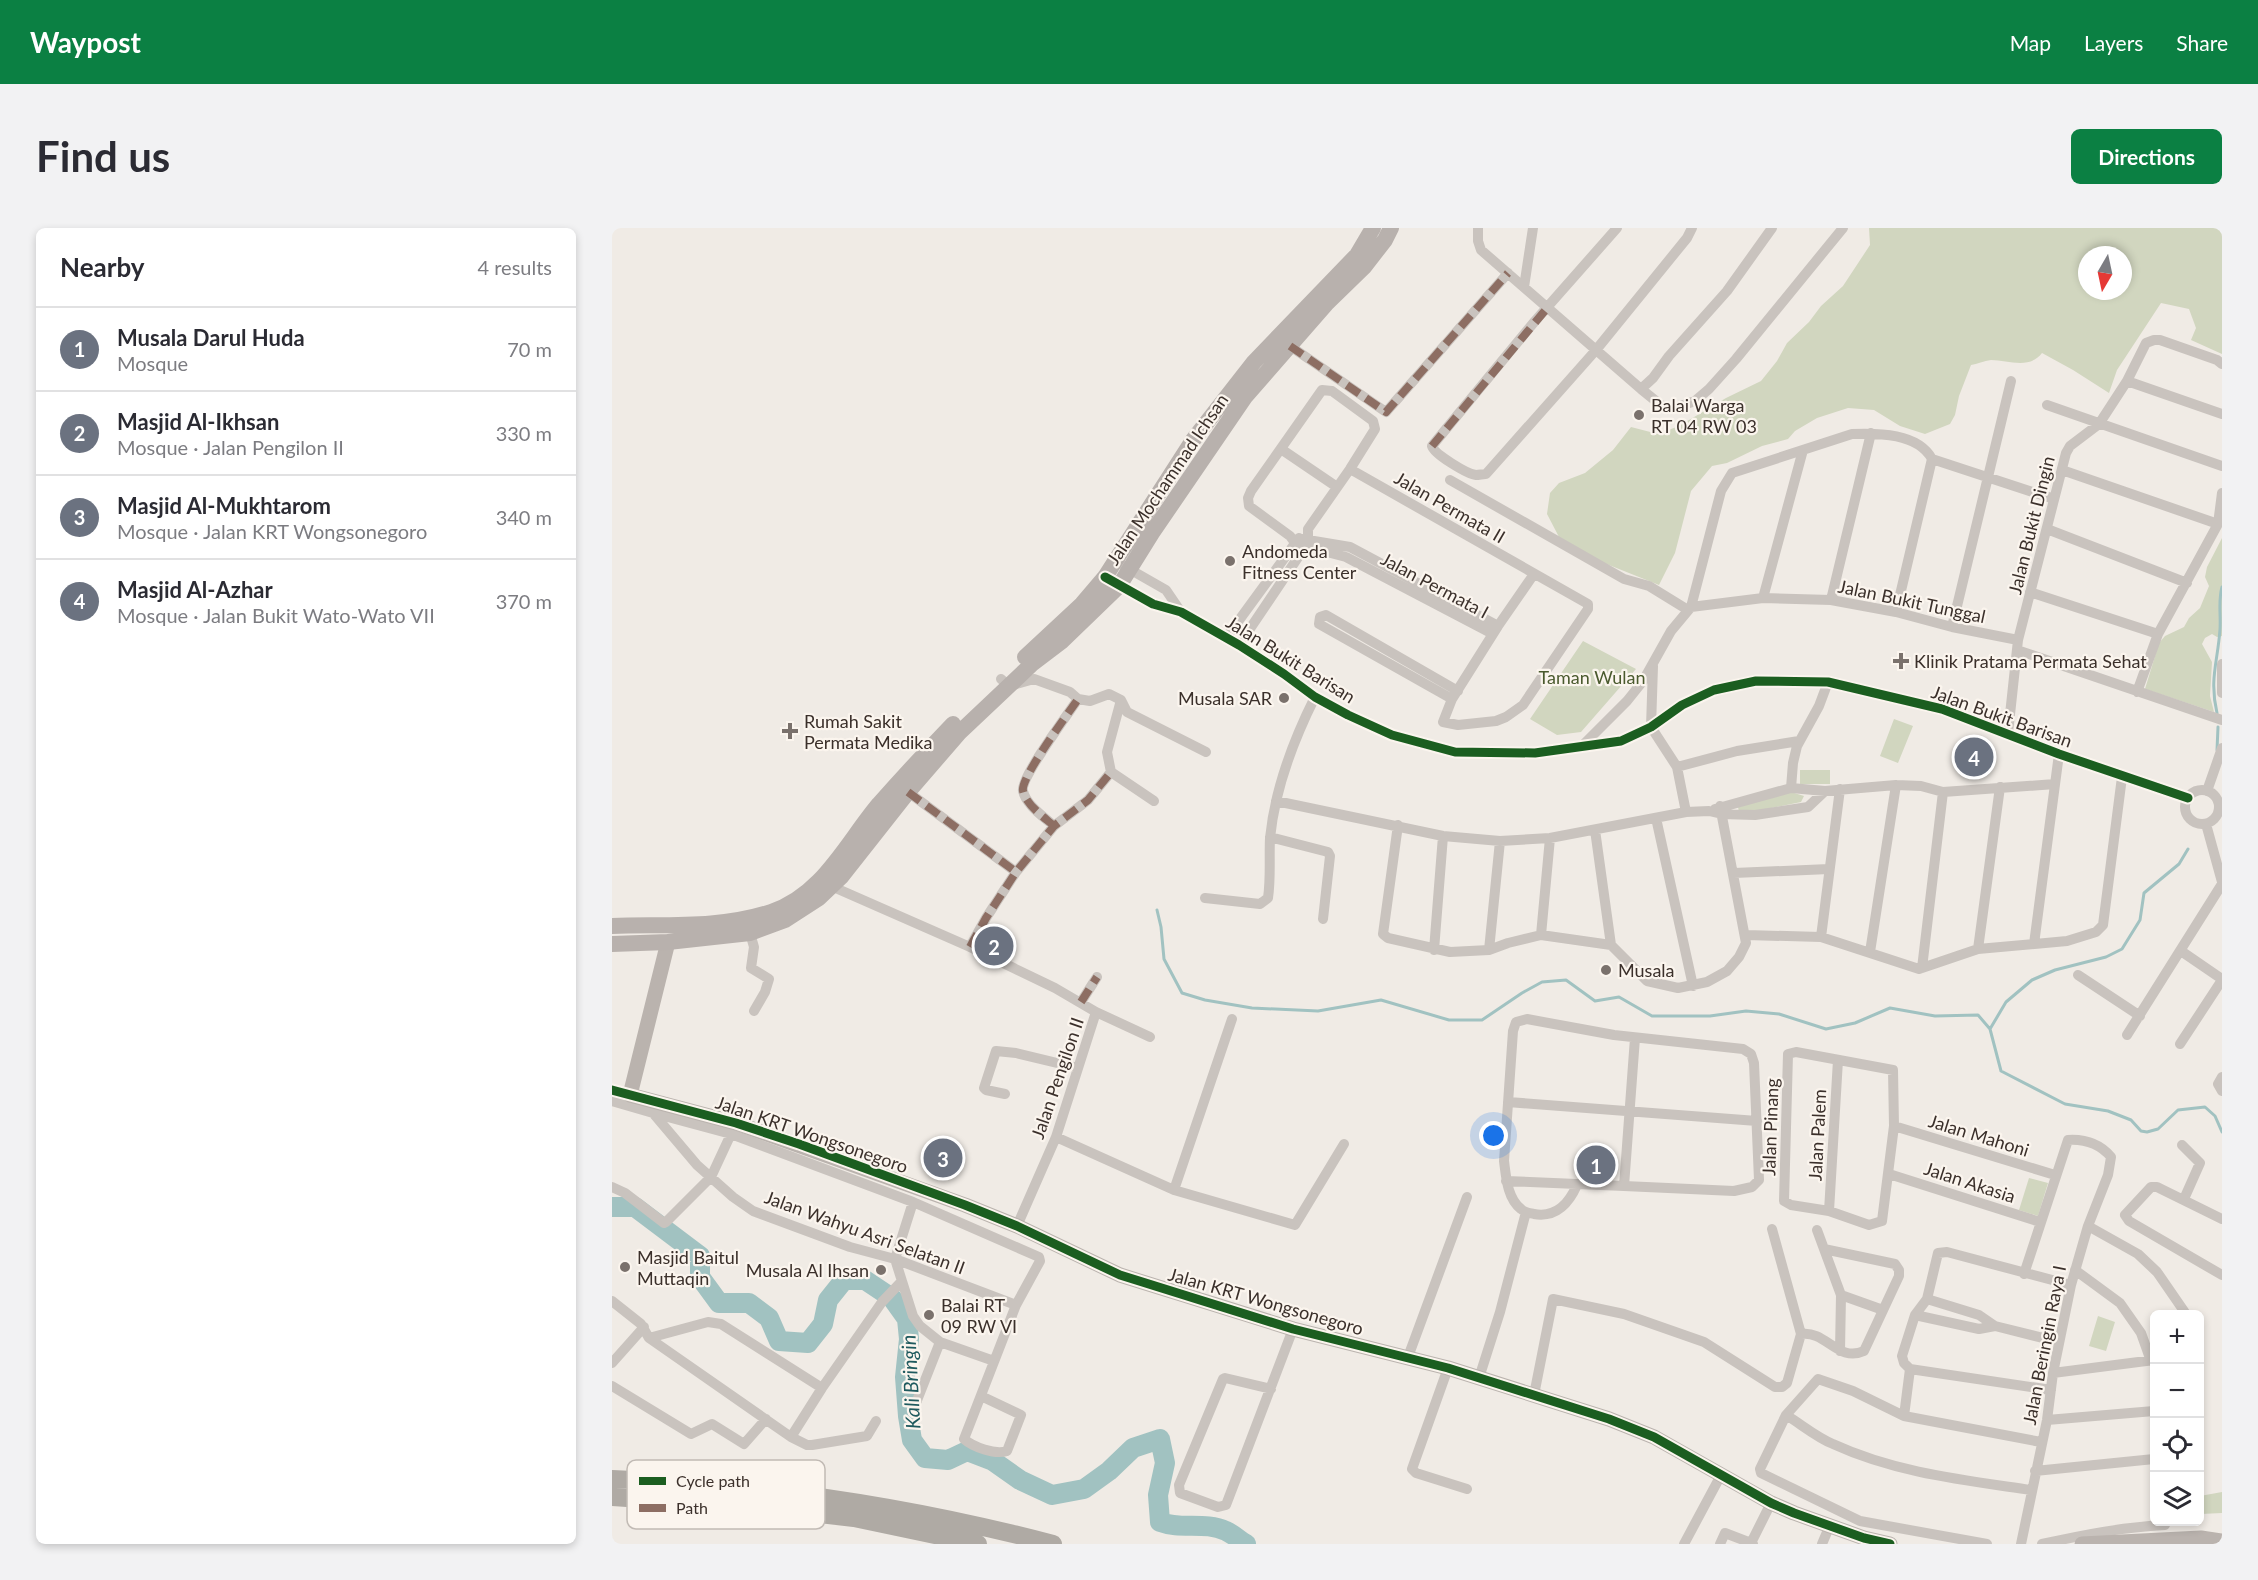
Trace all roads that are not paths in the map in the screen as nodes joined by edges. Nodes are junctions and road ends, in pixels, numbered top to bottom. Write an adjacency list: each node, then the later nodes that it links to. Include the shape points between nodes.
1 (1373, 228): 15 (main road, Jalan Mochammad Ichsan, via 1357,255)
2 (1391, 228): 12 (main road, Jalan Mochammad Ichsan, via 1364,267)
3 (1478, 228): 9 (street, via 1481,250)
4 (1533, 228): 10 (street)
5 (1617, 228): 11 (street)
6 (1692, 228): 13 (street)
7 (1772, 228): 18 (street, via 1727,291)
8 (1843, 228): 18 (street, via 1736,359 1695,401 1675,408 1662,406)
9 (1508, 273): 10 (street); 12 (street, via 1386,412)
10 (1524, 287): 11 (street)
11 (1548, 308): 13 (street); 13 (street, via 1432,446 1436,453 1470,473 1486,474)
12 (1290, 346): 15 (main road, Jalan Mochammad Ichsan)
13 (1596, 350): 18 (street)
14 (2222, 364): 17 (street, Jalan Bukit Dingin, via 2154,340 2141,349)
15 (1261, 367): 37 (main road, Jalan Mochammad Ichsan, via 1193,440); 38 (main road, Jalan Mochammad Ichsan)
16 (2011, 381): 29 (street)
17 (2127, 381): 20 (street); 21 (street, Jalan Bukit Dingin)
18 (1641, 389)
19 (2047, 405): 21 (street)
20 (2222, 414)
21 (2099, 424): 26 (street); 28 (street, Jalan Bukit Dingin, via 2070,446)
22 (1871, 433): 24 (street, via 1852,434); 25 (street, via 1917,443 1928,450); 44 (street)
23 (1281, 449): 27 (street, via 1322,390 1332,391 1375,426); 31 (street); 36 (street, via 1248,498 1249,506)
24 (1803, 450): 43 (street); 45 (street, via 1732,473 1721,491)
25 (1932, 459): 29 (street); 47 (street)
26 (2222, 466)
27 (1350, 470): 31 (street); 39 (street, Jalan Permata II)
28 (2062, 470): 33 (street, Jalan Bukit Dingin); 34 (street)
29 (1988, 479): 33 (street); 48 (street)
30 (1450, 480): 45 (street, via 1624,579 1649,586)
31 (1337, 487): 36 (street)
32 (2222, 493): 34 (street)
33 (2054, 500): 35 (street, Jalan Bukit Dingin)
34 (2218, 524): 41 (street)
35 (2047, 529): 41 (street); 42 (street, Jalan Bukit Dingin)
36 (1301, 539): 49 (street, Jalan Permata I, via 1348,552); 51 (street); 52 (street)
37 (1116, 561): 38 (street, Jalan Bukit Barisan); 40 (main road, Jalan Mochammad Ichsan)
38 (1131, 570): 40 (main road, Jalan Mochammad Ichsan); 46 (street, Jalan Bukit Barisan, via 1166,590)
39 (1534, 574): 49 (street); 61 (street, Jalan Permata II, via 1589,608 1523,705 1506,717 1458,725 1443,722)
40 (1112, 581): 46 (street, Jalan Bukit Barisan, via 1153,604); 57 (main road, Jalan Mochammad Ichsan, via 1068,618)
41 (2187, 583): 50 (street)
42 (2030, 592): 50 (street); 53 (street, Jalan Bukit Dingin)
43 (1763, 598): 44 (street, Jalan Bukit Tunggal); 45 (street, Jalan Bukit Tunggal)
44 (1831, 600): 47 (street, Jalan Bukit Tunggal)
45 (1689, 608): 56 (street, via 1671,631)
46 (1181, 612): 51 (street, Jalan Bukit Barisan)
47 (1896, 612): 48 (street, Jalan Bukit Tunggal)
48 (1952, 627): 53 (street, Jalan Bukit Tunggal)
49 (1495, 630): 61 (street)
50 (2158, 634): 59 (street)
51 (1226, 638): 52 (street, Jalan Bukit Barisan)
52 (1239, 645): 62 (street, Jalan Bukit Barisan)
53 (2018, 645): 59 (street, Jalan Bukit Tunggal); 67 (street, Jalan Bukit Dingin)
54 (1387, 656): 54 (street, via 1319,624 1320,617 1326,615); 61 (street)
55 (2222, 664): 60 (street)
56 (1653, 666): 66 (street); 69 (street, via 1628,701)
57 (1004, 682): 63 (street, via 1034,679 1070,692); 78 (main road, Jalan Mochammad Ichsan, via 972,704)
58 (1828, 682): 66 (street, Jalan Bukit Barisan, via 1756,681 1714,690 1682,705); 67 (street, Jalan Bukit Barisan, via 1942,709); 68 (street)
59 (2137, 692): 65 (street, Jalan Bukit Tunggal)
60 (2222, 693)
61 (1455, 695)
62 (1315, 697): 69 (street, Jalan Bukit Barisan, via 1392,735 1455,752 1509,754); 87 (street, via 1295,737)
63 (1078, 699): 64 (street, via 1090,701 1109,694); 94 (street, via 1033,765 1024,785 1028,800)
64 (1121, 700): 71 (street, via 1127,712); 74 (street, via 1107,752)
65 (2222, 720)
66 (1651, 727): 69 (street, Jalan Bukit Barisan, via 1621,741); 73 (street)
67 (2008, 733): 72 (street, Jalan Bukit Barisan)
68 (1799, 741): 73 (street, via 1737,751); 80 (street)
69 (1580, 748)
70 (2222, 748): 83 (street)
71 (1206, 752)
72 (2059, 754): 75 (street, Jalan Bukit Barisan); 76 (street)
73 (1677, 767): 90 (street)
74 (1112, 772): 86 (street); 94 (street, via 1088,800)
75 (2122, 777): 85 (street, Jalan Bukit Barisan); 114 (street, via 2103,926 2067,941)
76 (2055, 784): 79 (street); 114 (street)
77 (1896, 785): 81 (street); 84 (street); 121 (street)
78 (903, 787): 101 (street); 104 (main road, Jalan Mochammad Ichsan); 107 (main road, Jalan Mochammad Ichsan, via 878,806 825,874 807,891 773,912 686,926)
79 (2000, 787): 84 (street); 117 (street)
80 (1791, 788): 82 (street); 89 (street)
81 (1840, 789): 82 (street); 100 (street)
82 (1825, 791): 89 (street, via 1808,807 1755,815)
83 (2207, 791): 85 (street, via 2196,791); 88 (street)
84 (1943, 792): 122 (street)
85 (2188, 798): 92 (street, via 2188,817)
86 (1154, 801)
87 (1276, 801): 93 (street); 97 (street)
88 (2220, 804): 92 (street, via 2216,816)
89 (1721, 810): 90 (street); 102 (street)
90 (1686, 812): 91 (street)
91 (1656, 818): 95 (street); 126 (street)
92 (2206, 824): 103 (street)
93 (1398, 825): 96 (street); 118 (street, via 1383,934 1392,940)
94 (1054, 826): 101 (street)
95 (1595, 830): 98 (street); 115 (street)
96 (1443, 836): 99 (street); 118 (street)
97 (1270, 837): 105 (street, via 1269,891 1264,902); 106 (street, via 1328,852)
98 (1550, 837): 99 (street); 109 (street)
99 (1500, 841): 119 (street)
100 (1829, 869): 102 (street); 111 (street)
101 (1016, 872): 116 (street)
102 (1734, 873): 110 (street)
103 (2222, 883): 120 (street)
104 (831, 886): 108 (main road, Jalan Mochammad Ichsan, via 785,920); 116 (street, Jalan Pengilon II)
105 (1205, 898)
106 (1323, 919)
107 (612, 926)
108 (750, 933): 112 (main road, Jalan Mochammad Ichsan); 128 (street, via 754,951 751,968 769,979)
109 (1541, 934): 115 (street); 119 (street)
110 (1746, 935): 111 (street); 126 (street, via 1744,949 1727,971)
111 (1821, 937): 121 (street)
112 (668, 942): 113 (main road, Jalan Mochammad Ichsan); 139 (street)
113 (612, 944)
114 (2034, 944): 117 (street)
115 (1611, 945): 126 (street, via 1647,981 1678,988)
116 (970, 948): 127 (street, Jalan Pengilon II)
117 (1978, 949): 122 (street)
118 (1434, 950): 119 (street)
119 (1489, 950)
120 (2181, 951): 125 (street); 130 (street)
121 (1870, 952): 122 (street, via 1914,969)
122 (1922, 968)
123 (2078, 975): 130 (street)
124 (1097, 977): 127 (street)
125 (2222, 979): 135 (street)
126 (1693, 986)
127 (1081, 1002): 129 (street, Jalan Pengilon II)
128 (754, 1011)
129 (1096, 1012): 133 (street); 137 (street, Jalan Pengilon II)
130 (2140, 1016): 132 (street)
131 (1233, 1019): 158 (street)
132 (2127, 1035)
133 (1150, 1037)
134 (1635, 1038): 142 (street, via 1527,1019 1516,1022); 143 (street); 145 (street, via 1743,1048 1754,1063)
135 (2180, 1044)
136 (1838, 1060): 146 (street, via 1893,1070); 162 (street, Jalan Palem); 162 (street, Jalan Pinang, via 1788,1054 1784,1201)
137 (1078, 1068): 140 (street, via 996,1051 984,1088); 148 (street, Jalan Pengilon II)
138 (612, 1090): 139 (street)
139 (630, 1095): 166 (street, Jalan KRT Wongsonegoro, via 789,1140)
140 (1005, 1095)
141 (612, 1101): 144 (street)
142 (1508, 1102): 143 (street); 154 (street)
143 (1629, 1112): 145 (street); 156 (street)
144 (653, 1113): 147 (street); 153 (street, Jalan Wahyu Asri Selatan II)
145 (1757, 1121): 156 (street, via 1760,1174 1752,1186 1734,1191)
146 (1894, 1126): 151 (street); 152 (street, Jalan Mahoni)
147 (732, 1134): 153 (street); 161 (street)
148 (1056, 1137): 158 (street); 166 (street, Jalan Pengilon II)
149 (1344, 1144): 158 (street, via 1295,1226)
150 (2182, 1146): 160 (street, via 2200,1166)
151 (1889, 1174): 162 (street, via 1882,1221 1869,1225); 165 (street, Jalan Akasia)
152 (2055, 1175): 165 (street); 167 (street, Jalan Beringin Raya I, via 2068,1140 2088,1141 2111,1157 2103,1191)
153 (711, 1177): 157 (street, via 664,1223); 171 (street, Jalan Wahyu Asri Selatan II, via 753,1211 850,1247)
154 (1506, 1181): 155 (street); 163 (street, via 1516,1204)
155 (1577, 1185): 156 (street); 163 (street, via 1565,1206 1555,1213)
156 (1624, 1186)
157 (612, 1187)
158 (1174, 1190)
159 (1467, 1197): 193 (street)
160 (2184, 1199): 164 (street); 174 (street, via 2151,1187 2125,1215 2128,1221)
161 (914, 1202): 171 (street); 180 (street, via 1039,1257)
162 (1829, 1211)
163 (1526, 1212): 200 (street)
164 (2222, 1219)
165 (2040, 1222): 173 (street)
166 (1017, 1226): 186 (street, Jalan KRT Wongsonegoro, via 1120,1275)
167 (2088, 1226): 172 (street, Jalan Beringin Raya I); 182 (street, via 2138,1254 2157,1272)
168 (1772, 1229): 187 (street)
169 (1817, 1230): 170 (street)
170 (1824, 1249): 177 (street); 181 (street, via 1895,1264 1899,1276)
171 (895, 1259): 175 (street); 180 (street, Jalan Wahyu Asri Selatan II)
172 (2074, 1270): 176 (street, Jalan Beringin Raya I); 192 (street, via 2120,1303)
173 (2024, 1274): 176 (street); 178 (street, via 1947,1252 1938,1253)
174 (2222, 1275)
175 (902, 1281): 189 (street, via 916,1322); 202 (street, via 890,1291)
176 (2071, 1285): 190 (street, Jalan Beringin Raya I)
177 (1841, 1295): 181 (street); 191 (street)
178 (1927, 1299): 183 (street); 184 (street, via 1979,1315)
179 (612, 1301): 185 (street)
180 (1016, 1305): 195 (street)
181 (1883, 1310): 191 (street, via 1864,1351 1852,1355)
182 (2184, 1310)
183 (1915, 1314): 184 (street, via 1979,1329); 198 (street, via 1902,1356)
184 (1995, 1326): 190 (street)
185 (644, 1327): 188 (street); 196 (street)
186 (1293, 1329): 193 (street, Jalan KRT Wongsonegoro); 203 (street)
187 (1802, 1334): 191 (street, via 1813,1334); 205 (street, via 1787,1383 1775,1387 1704,1342 1624,1314 1553,1299)
188 (649, 1338): 202 (street, via 708,1322 721,1324); 211 (street)
189 (940, 1342): 195 (street); 207 (street)
190 (2059, 1342): 199 (street, Jalan Beringin Raya I)
191 (1840, 1350)
192 (2150, 1353)
193 (1408, 1357): 197 (street, Jalan KRT Wongsonegoro)
194 (2150, 1360): 199 (street)
195 (994, 1361): 206 (street)
196 (612, 1363)
197 (1448, 1368): 200 (street, Jalan KRT Wongsonegoro); 221 (street, via 1412,1469)
198 (1910, 1369): 204 (street); 210 (street)
199 (2053, 1373): 204 (street, Jalan Beringin Raya I)
200 (1479, 1378): 205 (street, Jalan KRT Wongsonegoro)
201 (612, 1386): 211 (street, via 691,1434 712,1424 744,1444)
202 (822, 1388): 214 (street)
203 (1271, 1389): 203 (street, via 1226,1505 1218,1508 1180,1493 1179,1485 1222,1379)
204 (2051, 1390): 213 (street, Jalan Beringin Raya I)
205 (1534, 1395): 218 (street, Jalan KRT Wongsonegoro, via 1654,1437)
206 (981, 1396): 206 (street, via 1021,1415 1007,1451 1001,1453 964,1439)
207 (916, 1402)
208 (2150, 1411): 213 (street)
209 (1785, 1414): 210 (street, via 1816,1379 1821,1379); 222 (street, via 1831,1444 1878,1462); 238 (street, via 1761,1473 1860,1521)
210 (1904, 1416): 215 (street)
211 (766, 1419): 214 (street)
212 (876, 1420): 214 (street, via 867,1436 812,1445)
213 (2047, 1420): 215 (street, Jalan Beringin Raya I)
214 (791, 1437)
215 (2041, 1442): 217 (street, Jalan Beringin Raya I)
216 (2150, 1459): 217 (street)
217 (2035, 1471): 222 (street, Jalan Beringin Raya I)
218 (1721, 1475): 226 (street, Jalan KRT Wongsonegoro); 234 (street)
219 (612, 1479): 220 (highway)
220 (627, 1480)
221 (1467, 1489)
222 (2031, 1491): 239 (street, Jalan Beringin Raya I)
223 (612, 1497): 225 (highway)
224 (825, 1497): 233 (highway, via 926,1514)
225 (627, 1498)
226 (1771, 1503): 228 (street, Jalan KRT Wongsonegoro); 231 (street)
227 (825, 1515): 232 (highway)
228 (1830, 1525): 236 (street); 237 (street, Jalan KRT Wongsonegoro)
229 (2150, 1526): 240 (street)
230 (2222, 1541): 241 (street, via 2201,1538)
231 (1752, 1543): 235 (street, via 1725,1533)
232 (978, 1544)
233 (1053, 1544)
234 (1684, 1544)
235 (1720, 1544)
236 (1822, 1544)
237 (1890, 1544)
238 (1987, 1544)
239 (2021, 1544)
240 (2042, 1544)
241 (2082, 1544)

